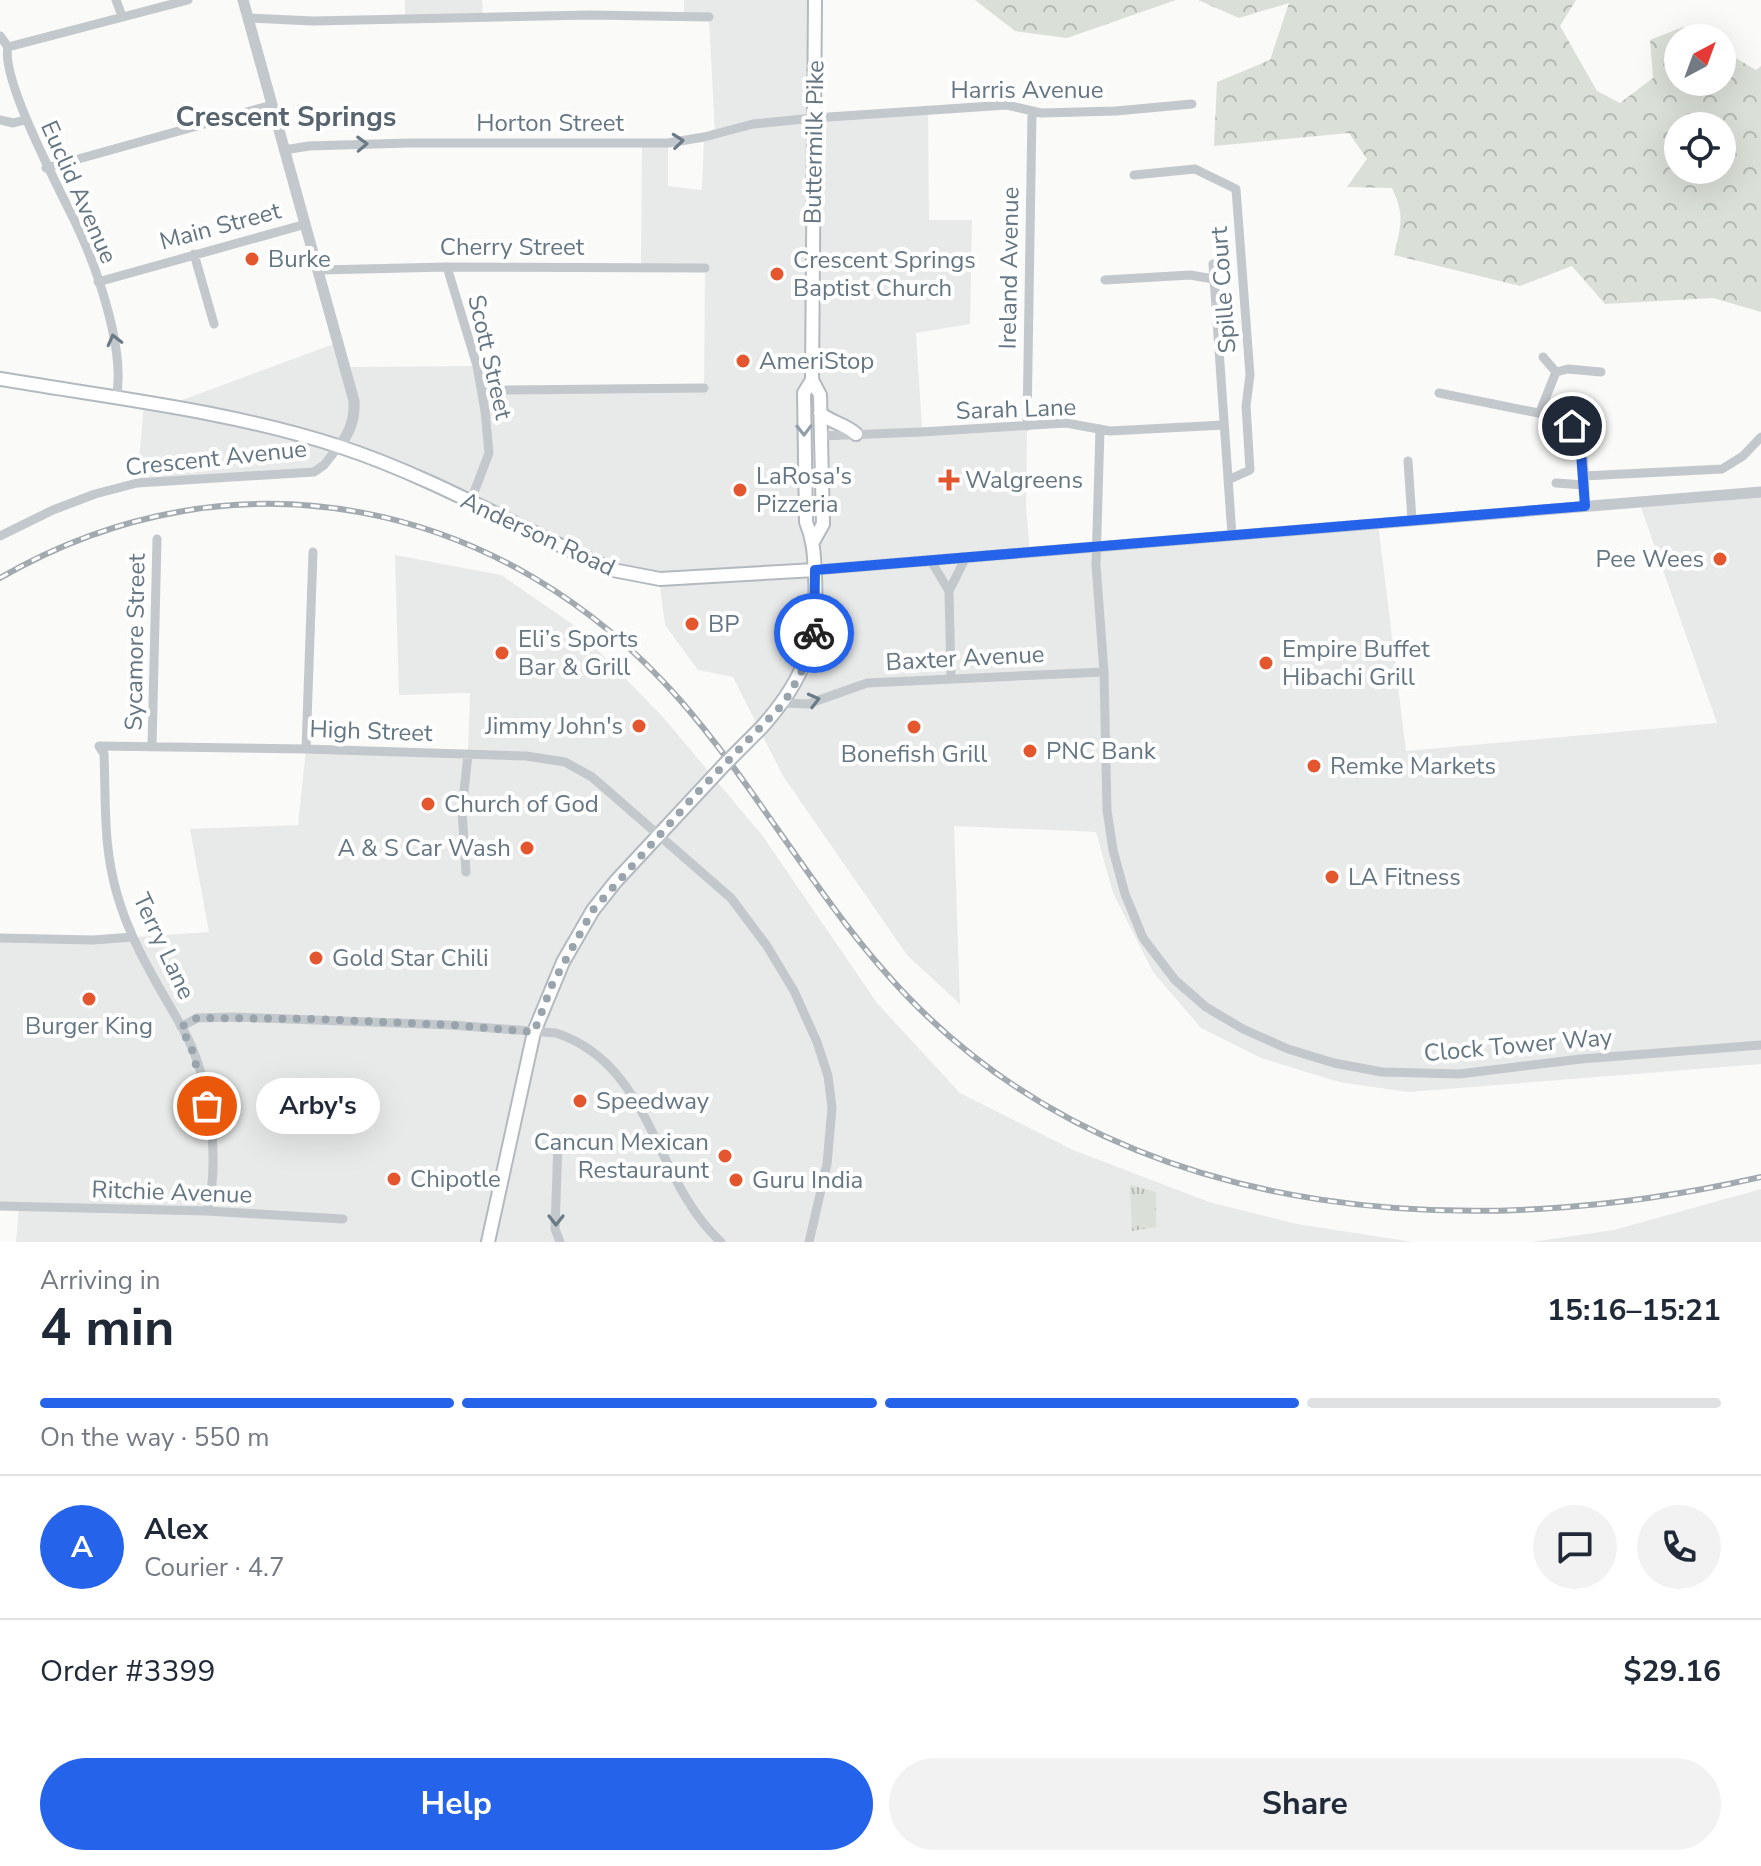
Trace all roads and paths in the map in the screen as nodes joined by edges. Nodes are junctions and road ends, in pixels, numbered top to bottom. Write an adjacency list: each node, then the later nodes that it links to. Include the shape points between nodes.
1 (116, 0): 5 (street)
2 (188, 0): 5 (street)
3 (243, 0): 7 (street)
4 (815, 0): 13 (main road, Buttermilk Pike)
5 (122, 16): 9 (street)
6 (709, 17): 7 (street)
7 (248, 18): 11 (street)
8 (0, 36): 9 (street)
9 (8, 47): 15 (street, via 5,55)
10 (1192, 104): 12 (street, Harris Avenue)
11 (272, 105): 16 (street); 17 (street)
12 (1032, 112): 13 (street, Harris Avenue, via 1007,105); 41 (street, Ireland Avenue)
13 (814, 118): 16 (street, Horton Street, one-way to 13, via 409,143 668,143 753,124); 33 (main road, Buttermilk Pike)
14 (0, 120): 15 (street, Euclid Avenue)
15 (25, 120): 17 (street, Euclid Avenue)
16 (284, 150): 19 (street)
17 (46, 168): 27 (street, Euclid Avenue, via 79,229)
18 (1134, 175): 48 (street, Spille Court, via 1195,169 1236,189 1250,375 1250,470)
19 (306, 224): 20 (street, Main Street); 24 (street)
20 (194, 254): 27 (street, Main Street); 28 (street)
21 (1213, 264): 25 (street)
22 (447, 267): 23 (street, Cherry Street); 24 (street, Cherry Street); 35 (street, Scott Street)
23 (705, 268)
24 (320, 270): 46 (street, via 355,410)
25 (1214, 279): 26 (street, via 1190,275); 40 (street)
26 (1105, 280)
27 (98, 282): 37 (street, Euclid Avenue, one-way to 27, via 118,356)
28 (214, 324)
29 (1543, 357): 30 (street)
30 (1556, 372): 31 (street); 38 (street)
31 (1601, 372)
32 (0, 379): 37 (main road, Anderson Road)
33 (812, 380): 39 (main road, Buttermilk Pike, via 820,395); 58 (main road, Buttermilk Pike, one-way to 58, via 804,393 804,465 806,522)
34 (704, 388): 35 (street)
35 (482, 393): 52 (street, Scott Street, via 489,453)
36 (1439, 393): 38 (street)
37 (116, 399): 46 (main road, Anderson Road, via 239,420)
38 (1540, 412): 49 (street, via 1563,418 1577,432)
39 (820, 413): 43 (main road); 44 (main road, Buttermilk Pike)
40 (1224, 425): 42 (street, Sarah Lane); 48 (street)
41 (1027, 426): 42 (street, Sarah Lane, via 1066,423); 43 (street, Sarah Lane)
42 (1100, 429): 59 (street, Clock Tower Way)
43 (856, 434): 44 (street, Sarah Lane)
44 (821, 436): 58 (main road, Buttermilk Pike, via 823,524)
45 (1761, 437): 49 (street, via 1722,469)
46 (339, 446): 52 (main road, Anderson Road); 56 (street, Crescent Avenue, via 314,472 137,483 53,510)
47 (1408, 461): 54 (street)
48 (1228, 480): 55 (street)
49 (1584, 480): 50 (street); 53 (street)
50 (1556, 483)
51 (1761, 492): 53 (street, Anderson Road)
52 (470, 503): 63 (main road, Anderson Road, via 641,578)
53 (1585, 506): 54 (street, Anderson Road)
54 (1412, 520): 55 (street, Anderson Road)
55 (1232, 535): 59 (street, Anderson Road)
56 (0, 536)
57 (157, 539): 68 (street, Sycamore Street)
58 (814, 540): 63 (main road, Buttermilk Pike)
59 (1096, 547): 61 (street, Anderson Road); 65 (street, Clock Tower Way)
60 (313, 552): 69 (street)
61 (966, 557): 62 (street, Anderson Road); 64 (street)
62 (931, 561): 63 (street, Anderson Road); 64 (street)
63 (815, 570): 67 (main road, Buttermilk Pike, via 814,633)
64 (949, 591): 66 (street)
65 (1104, 672): 66 (street, Baxter Avenue); 78 (street, Clock Tower Way, via 1107,810 1125,894 1143,938 1175,980 1243,1029 1334,1063 1429,1074)
66 (951, 679): 67 (street, Baxter Avenue, one-way to 66, via 808,704 867,683)
67 (784, 703): 72 (main road, Buttermilk Pike, bridge)
68 (152, 746): 69 (street, High Street); 71 (street, High Street, via 99,746)
69 (306, 749): 70 (street, High Street)
70 (468, 754): 72 (street, High Street, via 565,762 599,782); 73 (street, via 462,810)
71 (105, 789): 74 (street, Terry Lane, via 108,859)
72 (659, 835): 77 (main road, Buttermilk Pike, via 593,910 552,985); 86 (street, High Street, via 743,912 794,991 817,1042 828,1076 831,1140)
73 (466, 872)
74 (133, 937): 75 (street); 76 (street, Terry Lane)
75 (0, 938)
76 (181, 1027): 77 (street, via 197,1018 233,1017); 81 (street, Terry Lane, via 201,1079 210,1123)
77 (534, 1032): 83 (street, via 568,1037 613,1068 694,1212); 84 (main road, Buttermilk Pike)
78 (1761, 1045)
79 (558, 1141): 85 (street, one-way to 85, via 555,1229)
80 (0, 1206): 81 (street, Ritchie Avenue)
81 (207, 1211): 82 (street, Ritchie Avenue)
82 (343, 1219)
83 (718, 1241)
84 (488, 1242)
85 (560, 1242)
86 (809, 1242)

